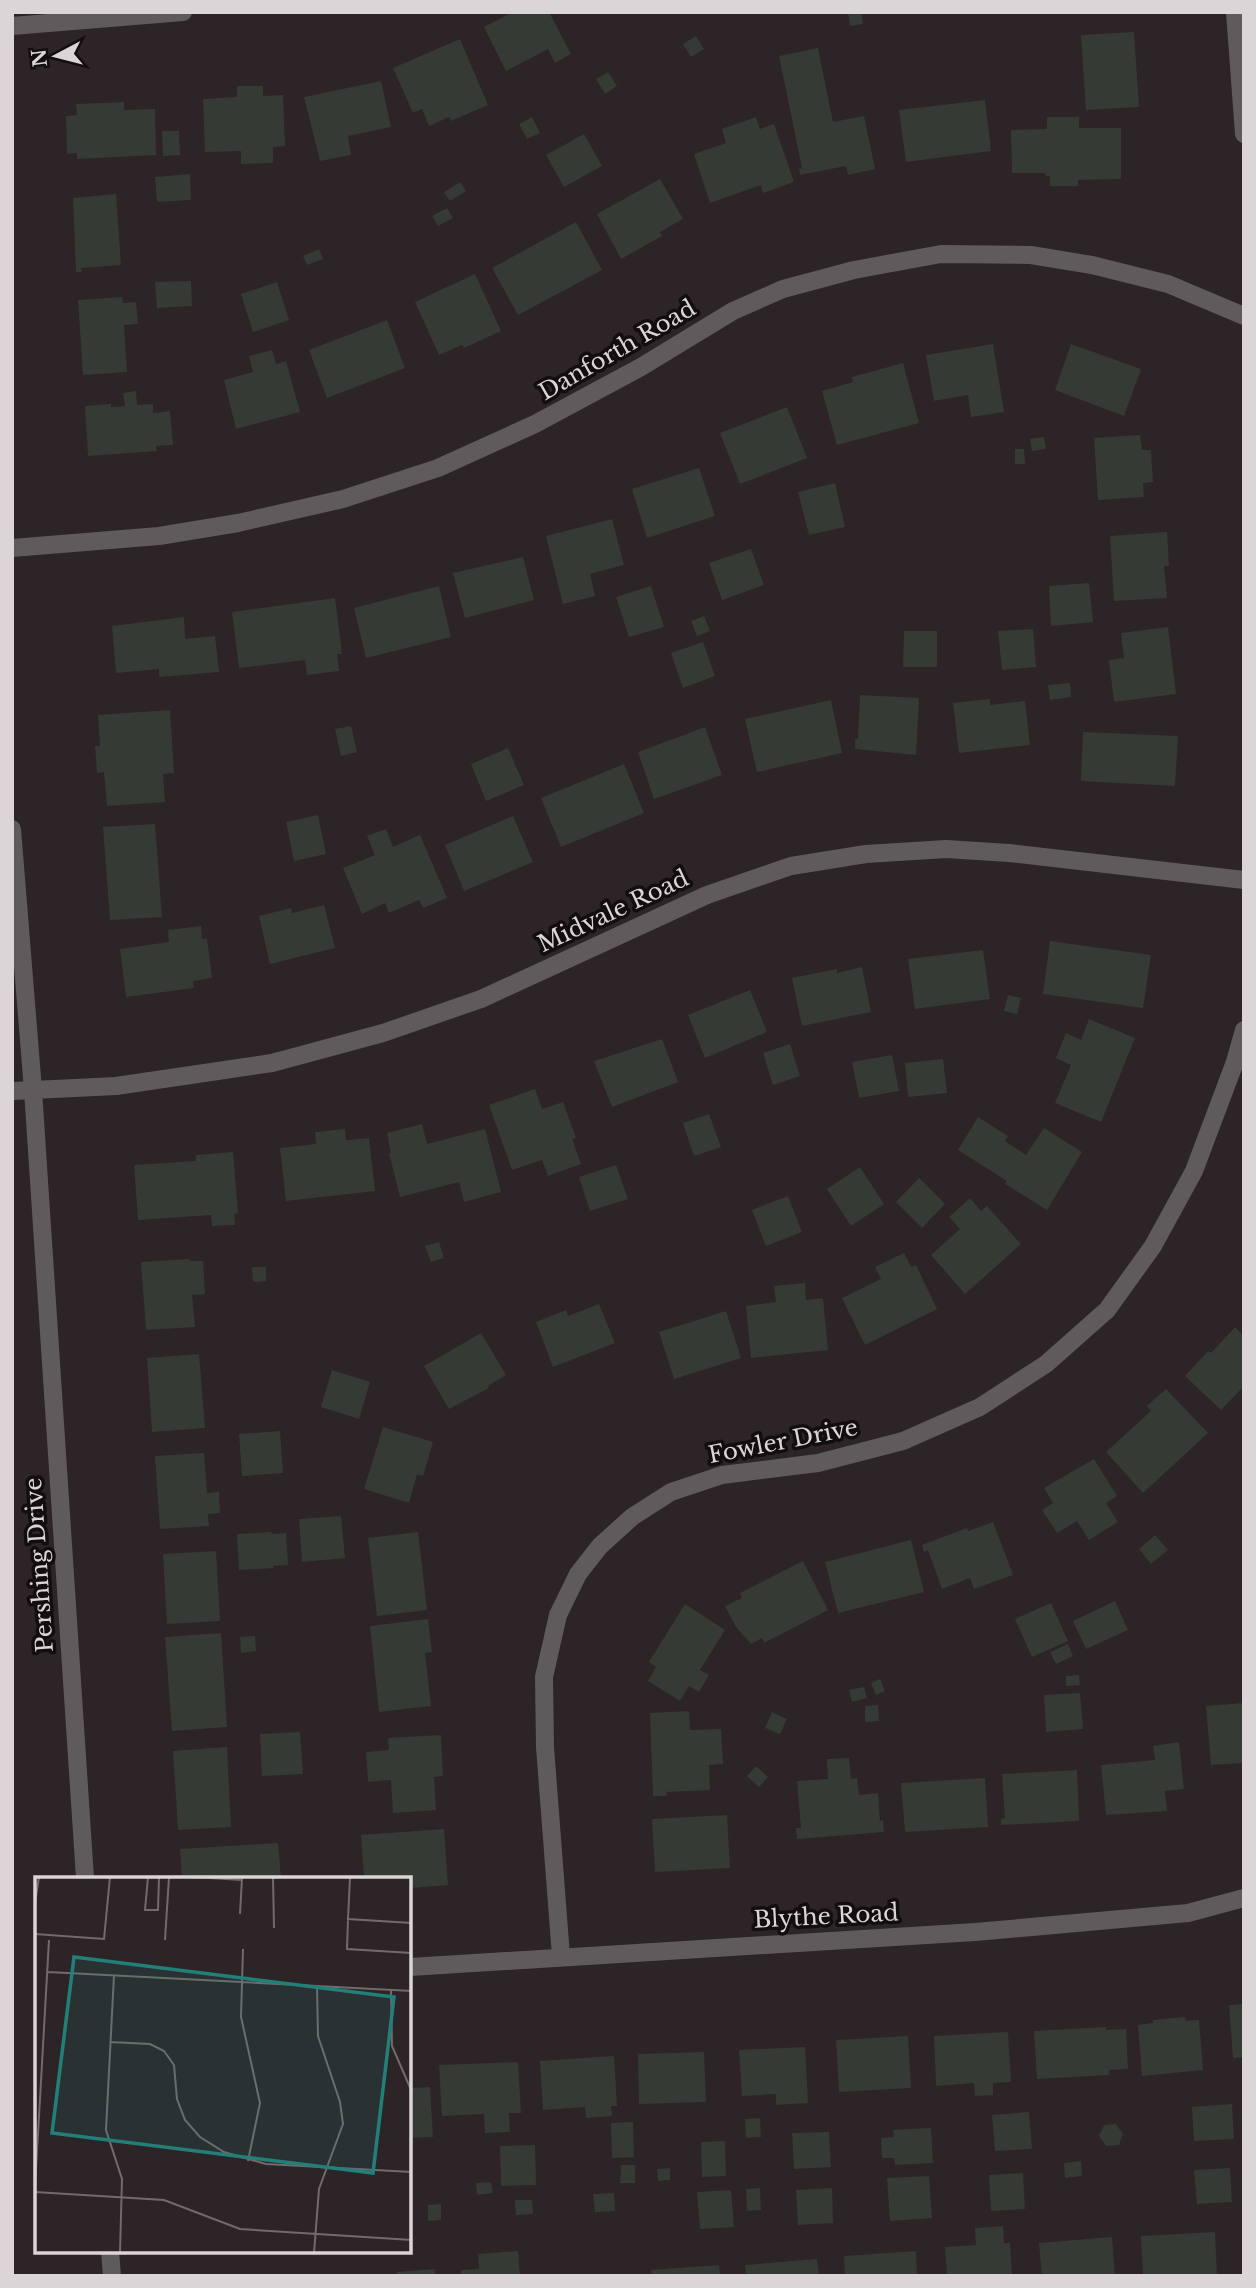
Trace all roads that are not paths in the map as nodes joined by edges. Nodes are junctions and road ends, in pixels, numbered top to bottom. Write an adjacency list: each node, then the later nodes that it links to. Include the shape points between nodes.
1 (183, 12): 3 (street)
2 (1235, 12): 4 (street)
3 (12, 26)
4 (1244, 134)
5 (1244, 316): 6 (street, Danforth Road, via 1168,284 1031,256 941,254 854,270 783,289 733,311 535,424 438,468 343,499 238,523 159,536)
6 (12, 548)
7 (12, 829): 10 (street, Pershing Drive)
8 (1244, 880): 10 (street, Midvale Road, via 946,849 866,854 790,866 707,895 481,999 383,1033 272,1063 116,1086)
9 (1244, 1030): 14 (street, Fowler Drive, via 1194,1171 1153,1247 1107,1310 1046,1364 980,1407 904,1441 818,1462 722,1475 671,1492 632,1517 578,1574 558,1615 544,1678)
10 (33, 1090): 11 (street, Midvale Road); 12 (street, Pershing Drive)
11 (12, 1091)
12 (85, 1877)
13 (1244, 1898): 14 (street, Blythe Road, via 1188,1913 975,1932)
14 (561, 1956): 15 (street, Blythe Road)
15 (411, 1967)
16 (110, 2253): 17 (street)
17 (112, 2276)

